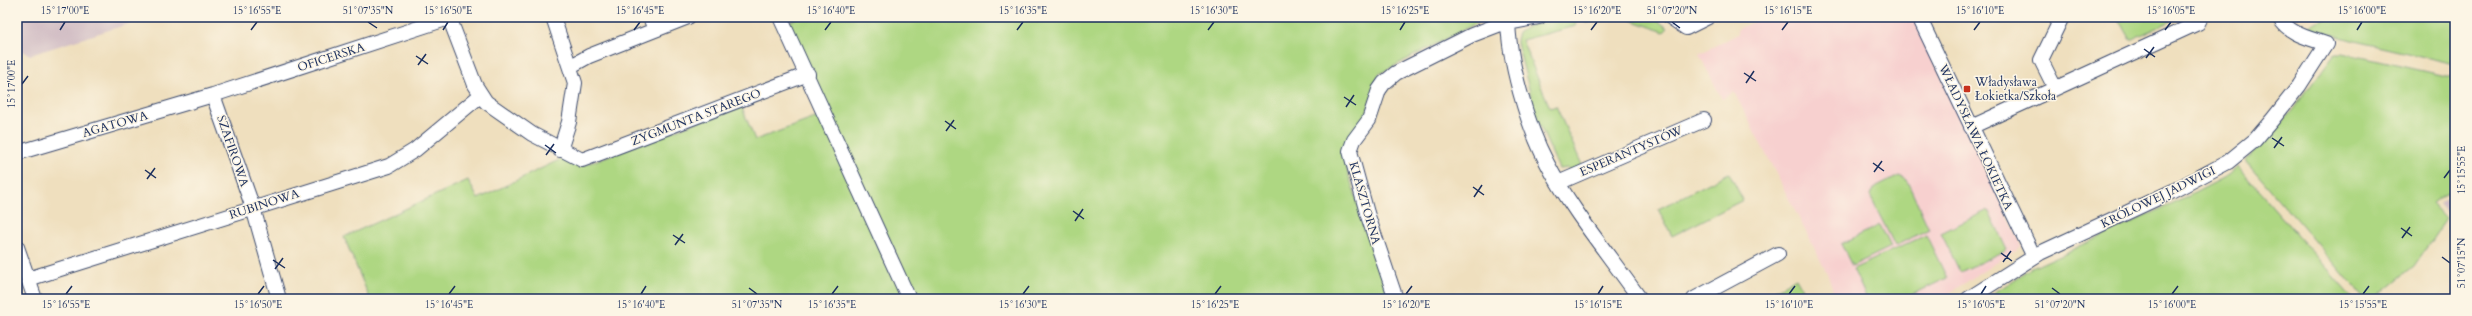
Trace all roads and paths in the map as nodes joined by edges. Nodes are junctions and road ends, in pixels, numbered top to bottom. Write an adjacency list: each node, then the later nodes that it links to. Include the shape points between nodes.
1 (553, 17): 15 (street)
2 (650, 17): 14 (street)
3 (688, 17): 14 (street)
4 (780, 17): 16 (street)
5 (1539, 17): 13 (street, KLASZTORNA)
6 (1670, 17): 7 (street, via 1686,28)
7 (1708, 17)
8 (1919, 17): 21 (street, WŁADYSŁAWA ŁOKIETKA)
9 (2062, 17): 17 (street, via 2041,60)
10 (2201, 17): 17 (street, via 2198,23)
11 (2279, 17): 28 (street, KRÓLOWEJ JADWIGI, via 2287,28 2326,44 2272,120 2254,140 2228,162)
12 (449, 18): 18 (street, OFICERSKA); 19 (street, via 472,79)
13 (1508, 20): 24 (street, via 1508,41 1532,127 1546,162); 33 (street, KLASZTORNA, via 1472,35 1388,79 1379,90 1369,120 1352,145 1350,151 1354,170)
14 (655, 30): 15 (street, via 589,56)
15 (571, 66): 22 (street, via 575,88 569,122)
16 (808, 74): 22 (street, ZYGMUNTA STAREGO, via 585,160 578,160); 32 (street)
17 (2055, 88): 21 (street)
18 (213, 95): 23 (street, AGATOWA); 25 (street, SZAFIROWA)
19 (481, 95): 22 (street, via 514,122); 25 (street, RUBINOWA, via 398,163)
20 (1704, 120): 24 (street, ESPERANTYSTÓW)
21 (1971, 127): 28 (street, WŁADYSŁAWA ŁOKIETKA)
22 (560, 150)
23 (17, 153)
24 (1558, 183): 34 (street)
25 (253, 208): 29 (street, RUBINOWA); 31 (street, SZAFIROWA)
26 (17, 246): 29 (street)
27 (1778, 254): 35 (street)
28 (2034, 257): 36 (street, KRÓLOWEJ JADWIGI)
29 (28, 279): 30 (street)
30 (35, 299)
31 (279, 299)
32 (909, 299)
33 (1396, 299)
34 (1640, 299)
35 (1694, 299)
36 (1968, 299)

